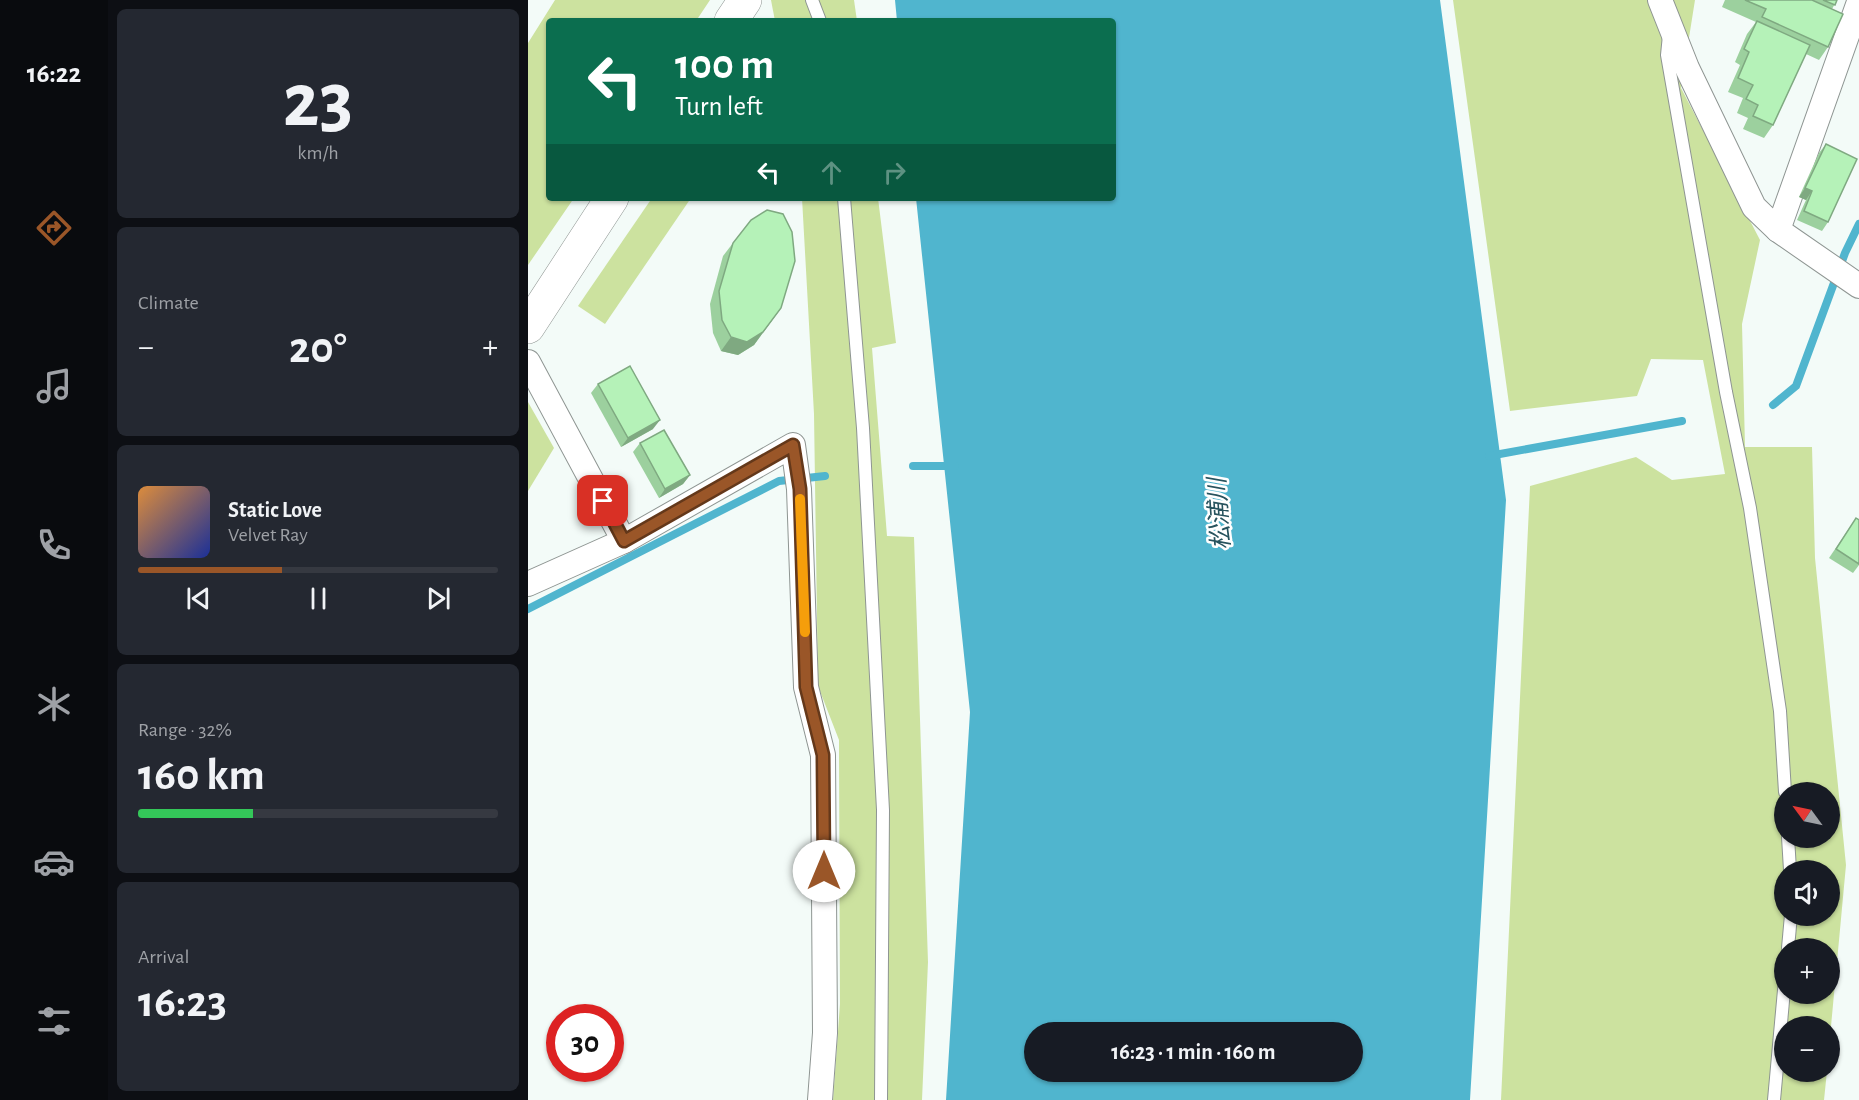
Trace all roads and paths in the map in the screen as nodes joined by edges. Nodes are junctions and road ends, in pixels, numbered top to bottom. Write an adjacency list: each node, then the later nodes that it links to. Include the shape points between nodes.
1 (745, 0): 5 (highway)
2 (812, 0): 6 (lane)
3 (1660, 0): 7 (street)
4 (1859, 2): 10 (street)
5 (733, 18)
6 (819, 18)
7 (1670, 29): 10 (street, via 1754,207); 16 (lane, via 1667,55 1752,519 1780,711)
8 (610, 201): 12 (highway)
9 (844, 201): 19 (lane, via 863,428 883,810)
10 (1778, 231): 11 (street)
11 (1859, 286)
12 (528, 327)
13 (528, 363): 14 (street)
14 (624, 541): 15 (street); 18 (street, via 793,445 798,477 806,687 823,755 825,1033)
15 (528, 584)
16 (1784, 782)
17 (1783, 1004): 20 (lane)
18 (820, 1100)
19 (881, 1100)
20 (1774, 1100)

